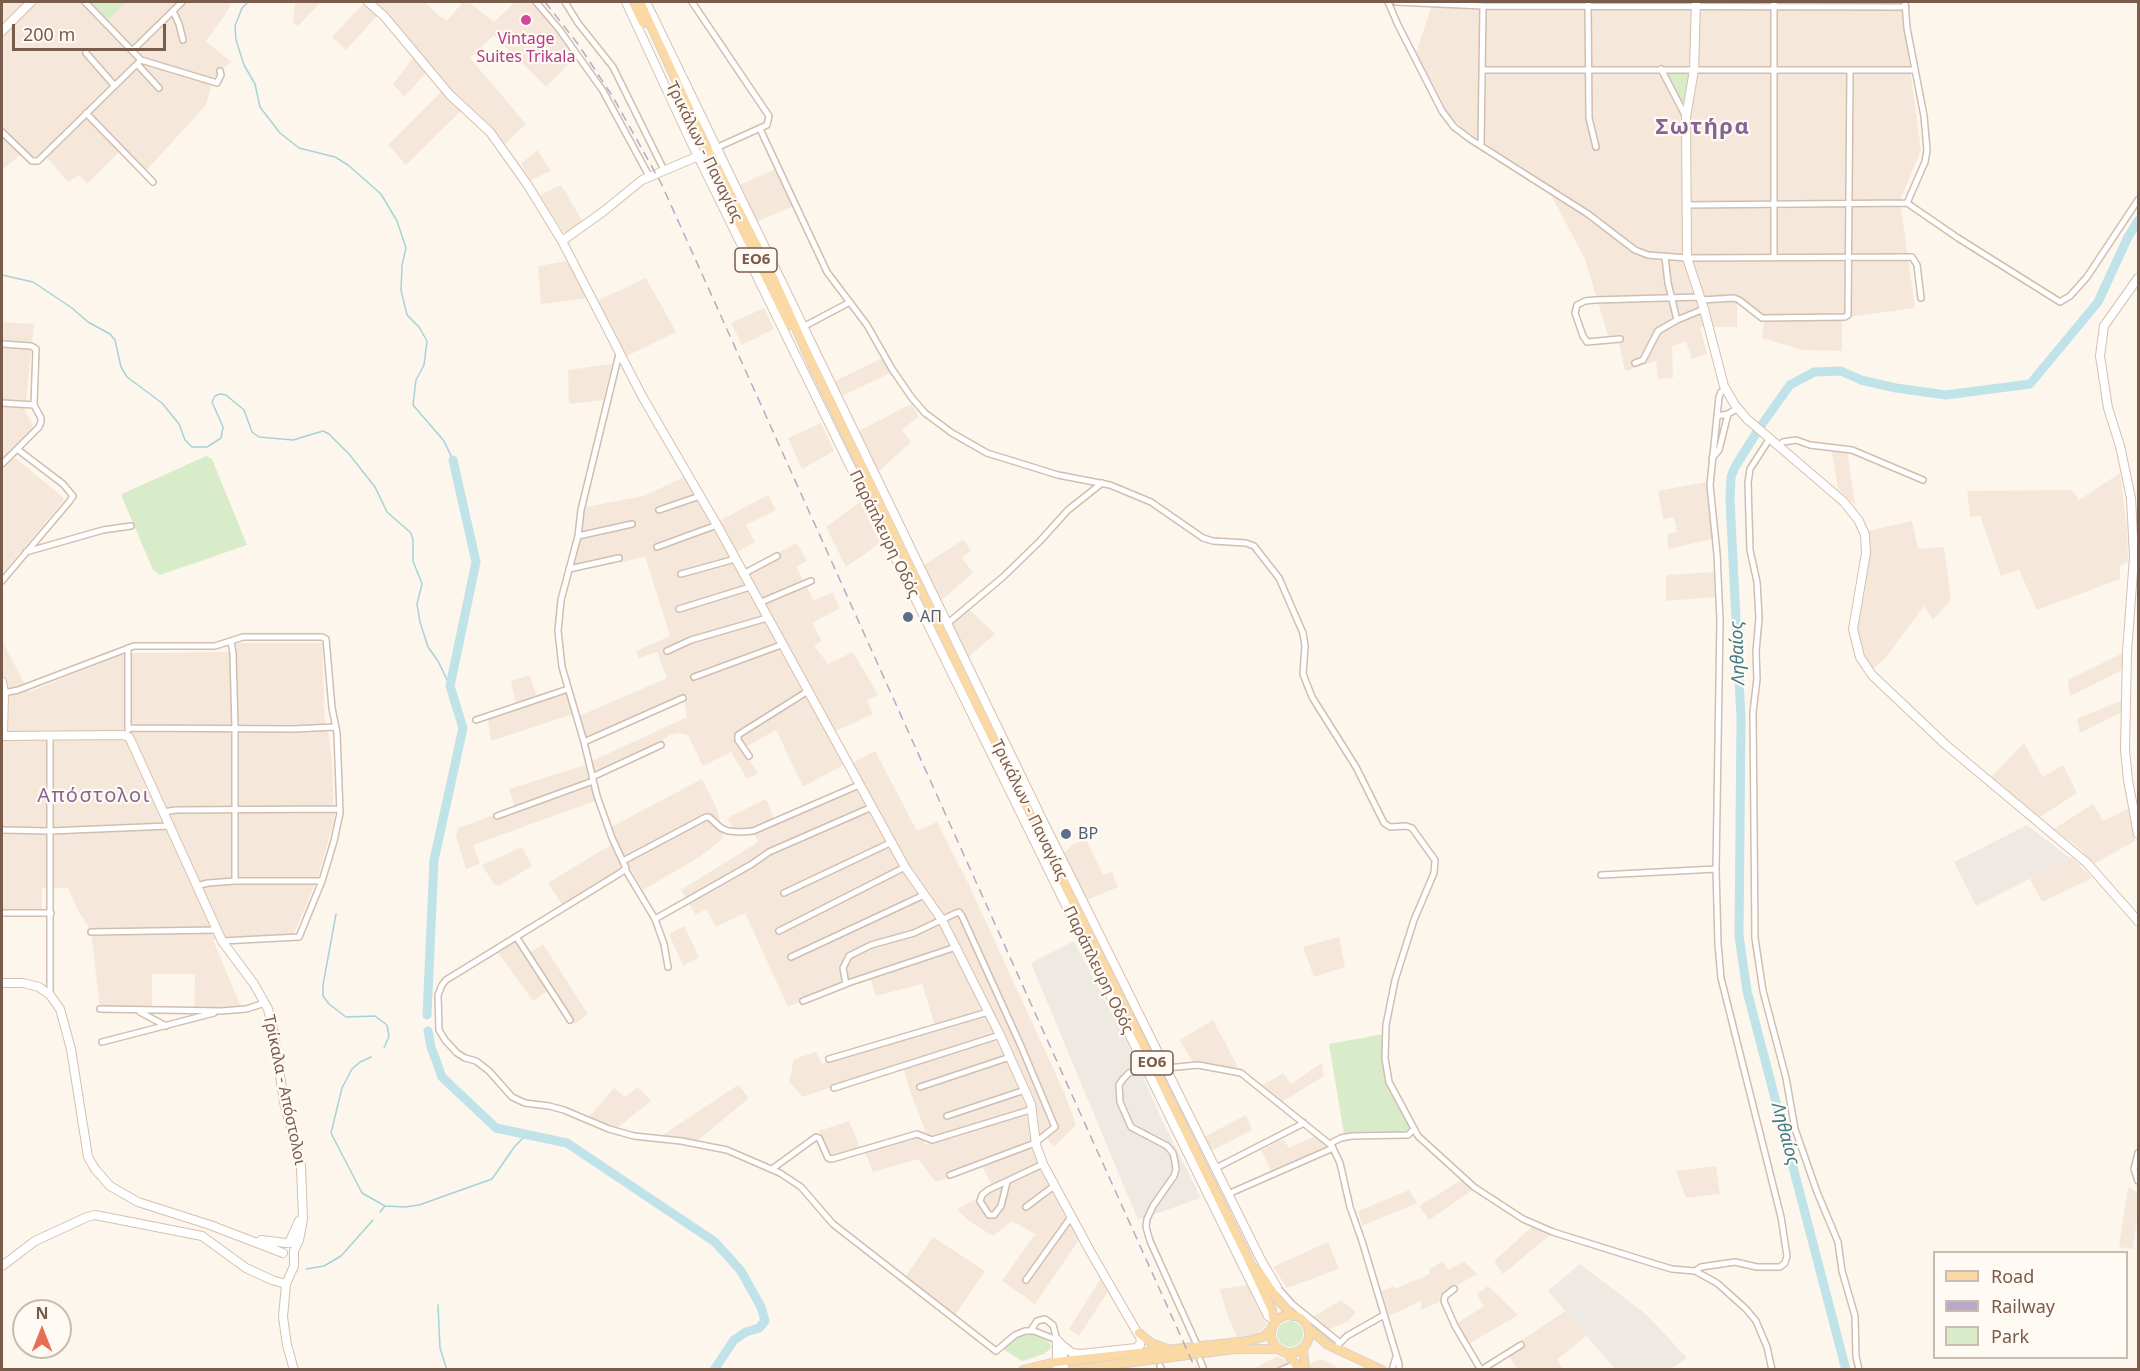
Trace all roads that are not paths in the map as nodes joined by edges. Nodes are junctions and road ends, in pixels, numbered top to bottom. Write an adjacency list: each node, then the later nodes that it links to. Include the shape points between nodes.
1 (31, 2): 22 (street)
2 (85, 2): 24 (street)
3 (182, 2): 20 (street)
4 (368, 2): 52 (street, via 450,95 501,145)
5 (536, 2): 45 (street, via 603,91)
6 (565, 2): 44 (street, via 613,67)
7 (626, 2): 43 (street, Παράπλευρη Οδός)
8 (633, 2): 43 (main road, Τρικάλων - Παναγίας / ΕΟ6)
9 (640, 2): 43 (main road, Τρικάλων - Παναγίας / ΕΟ6)
10 (646, 2): 43 (street, Παράπλευρη Οδός)
11 (692, 2): 39 (street, via 766,110 769,122)
12 (1388, 2): 21 (street)
13 (1396, 2): 14 (street)
14 (1410, 3): 19 (street); 21 (street)
15 (1588, 3): 16 (street); 19 (street); 29 (street)
16 (1696, 4): 17 (street); 30 (street)
17 (1774, 4): 18 (street); 31 (street)
18 (1905, 4): 33 (street)
19 (1483, 6): 28 (street)
20 (173, 11): 23 (street); 24 (street)
21 (1393, 14): 41 (street, via 1445,116)
22 (2, 31)
23 (183, 40)
24 (133, 50): 26 (street)
25 (86, 53): 35 (street)
26 (139, 62): 34 (street, via 217,83); 35 (street); 36 (street)
27 (1661, 69): 29 (street); 30 (street); 38 (street)
28 (1483, 70): 29 (street); 41 (street)
29 (1587, 70): 42 (street, via 1589,118)
30 (1694, 70): 31 (street); 38 (street)
31 (1774, 70): 32 (street); 50 (street)
32 (1850, 70): 33 (street); 48 (street)
33 (1915, 70): 49 (street, via 1928,150)
34 (220, 71)
35 (114, 85): 37 (street)
36 (159, 88)
37 (86, 113): 40 (street, via 35,163); 46 (street)
38 (1686, 117): 51 (street)
39 (760, 129): 43 (street); 61 (street, via 815,250)
40 (2, 132)
41 (1481, 145): 53 (street, via 1588,214 1635,250)
42 (1596, 147)
43 (707, 153): 44 (street); 64 (street, Παράπλευρη Οδός); 96 (main road, Τρικάλων - Παναγίας / ΕΟ6, via 781,311 812,364); 99 (street, Παράπλευρη Οδός)
44 (664, 170): 45 (street)
45 (649, 176): 52 (street)
46 (153, 182)
47 (2139, 200): 49 (street, via 2076,290 2060,302)
48 (1850, 203): 49 (street); 50 (street); 55 (street)
49 (1907, 203)
50 (1773, 204): 51 (street); 54 (street)
51 (1686, 205): 56 (street)
52 (562, 241): 67 (street)
53 (1665, 257): 56 (street); 58 (street)
54 (1774, 257): 55 (street); 56 (street)
55 (1850, 257): 59 (street, via 1850,311 1845,317 1762,318 1734,298); 60 (street, via 1912,257 1917,265)
56 (1687, 258): 59 (street)
57 (2139, 278): 137 (street, via 2104,326 2100,356 2132,507 2134,557 2125,750)
58 (1672, 298): 59 (street); 63 (street); 65 (street, via 1594,300 1577,305 1575,313 1587,342)
59 (1700, 298): 62 (street)
60 (1921, 298)
61 (850, 302): 64 (street); 81 (street, via 917,405 945,429 987,453)
62 (1704, 309): 63 (street); 69 (street)
63 (1677, 320): 68 (street, via 1658,331 1643,360)
64 (803, 327): 105 (street, Παράπλευρη Οδός)
65 (1620, 339)
66 (2, 344): 71 (street, via 36,349)
67 (620, 354): 82 (street); 87 (street)
68 (1635, 363)
69 (1726, 390): 72 (street); 74 (street, via 1719,395)
70 (2, 403): 71 (street)
71 (34, 405): 77 (street, via 41,418 39,427)
72 (1738, 408): 73 (street); 75 (street)
73 (1728, 414): 74 (street); 78 (street, via 1719,450)
74 (1717, 416): 78 (street)
75 (1769, 438): 76 (street); 244 (street, via 1750,469 1748,483 1750,550 1760,618 1753,712 1755,938 1763,991 1795,1129 1838,1242 1855,1316)
76 (1778, 446): 80 (street, via 1796,440 1852,450); 155 (street, via 1844,502 1861,525 1866,560 1853,629 1860,657 1872,675 1946,745 2087,863)
77 (17, 449): 79 (street); 89 (street, via 73,496)
78 (1712, 458): 144 (street, via 1710,485 1720,620)
79 (2, 464)
80 (1923, 480)
81 (1102, 483): 105 (street, via 1068,510 1003,577); 188 (street, via 1146,500 1203,538 1249,544 1260,551 1284,586 1302,630 1303,675 1312,697 1356,767 1384,823 1412,828 1434,858 1435,869 1395,980 1386,1025 1387,1077)
82 (700, 496): 83 (street); 85 (street)
83 (659, 510)
84 (632, 524): 87 (street)
85 (717, 525): 88 (street); 92 (street)
86 (131, 526): 89 (street)
87 (578, 536): 93 (street)
88 (657, 547)
89 (26, 552): 97 (street)
90 (777, 556): 95 (street)
91 (619, 558): 93 (street)
92 (735, 559): 94 (street); 95 (street)
93 (569, 569): 112 (street, via 558,632)
94 (681, 574)
95 (743, 574): 100 (street)
96 (914, 574): 99 (main road); 105 (main road, Τρικάλων - Παναγίας / ΕΟ6)
97 (2, 580)
98 (811, 581): 101 (street)
99 (908, 584): 104 (street, Παράπλευρη Οδός)
100 (750, 587): 101 (street); 102 (street)
101 (759, 603): 103 (street)
102 (679, 609)
103 (766, 618): 107 (street); 109 (street, via 691,639)
104 (928, 625): 105 (main road); 180 (street, Παράπλευρη Οδός)
105 (944, 625): 132 (main road, Τρικάλων - Παναγίας / ΕΟ6); 133 (street, Παράπλευρη Οδός)
106 (231, 641): 108 (street, via 215,646); 117 (street, via 243,637 326,639); 118 (street)
107 (781, 645): 110 (street); 113 (street)
108 (128, 648): 114 (street); 119 (street)
109 (667, 651)
110 (694, 677)
111 (2, 682): 114 (street)
112 (568, 689): 116 (street); 122 (street)
113 (808, 691): 124 (street, via 738,735); 126 (street)
114 (3, 696): 121 (street)
115 (683, 698): 122 (street)
116 (476, 720)
117 (335, 727): 118 (street); 128 (street)
118 (235, 728): 119 (street); 129 (street)
119 (127, 732): 120 (street); 130 (street, Τρίκαλα - Απόστολοι)
120 (50, 735): 121 (street); 136 (street)
121 (2, 736)
122 (584, 742): 125 (street)
123 (661, 745): 125 (street)
124 (749, 756)
125 (593, 779): 131 (street); 140 (street)
126 (860, 785): 127 (street); 140 (street, via 753,831 728,831 706,818)
127 (872, 807): 138 (street); 153 (street, via 769,852)
128 (340, 809): 129 (street); 147 (street)
129 (235, 810): 130 (street); 146 (street)
130 (163, 812): 134 (street, Τρίκαλα - Απόστολοι)
131 (497, 816)
132 (1032, 818): 133 (main road); 143 (main road, Τρικάλων - Παναγίας / ΕΟ6)
133 (1042, 819): 139 (street, Παράπλευρη Οδός)
134 (169, 826): 136 (street); 148 (street, Τρίκαλα - Απόστολοι)
135 (2, 830): 136 (street)
136 (50, 831): 151 (street)
137 (2139, 834)
138 (891, 842): 141 (street); 149 (street)
139 (1062, 858): 143 (main road); 181 (street, Παράπλευρη Οδός)
140 (623, 861): 142 (street)
141 (905, 867): 150 (street); 157 (street)
142 (625, 869): 153 (street); 159 (street)
143 (1058, 869): 207 (main road, Τρικάλων - Παναγίας / ΕΟ6)
144 (1716, 869): 145 (street); 209 (street, via 1721,978 1781,1217 1786,1256 1780,1267 1735,1262)
145 (1600, 875)
146 (235, 881): 147 (street); 148 (street)
147 (322, 881): 160 (street, via 299,937)
148 (196, 886): 156 (street, Τρίκαλα - Απόστολοι)
149 (784, 893)
150 (924, 895): 154 (street); 162 (street)
151 (51, 913): 152 (street); 166 (street)
152 (2, 914)
153 (655, 919): 163 (street)
154 (942, 920): 161 (street); 165 (street, via 849,956 843,968); 170 (street, via 960,913)
155 (2138, 920)
156 (216, 930): 158 (street); 160 (street, Τρίκαλα - Απόστολοι)
157 (779, 931)
158 (91, 932)
159 (517, 938): 174 (street); 196 (street, via 442,985 437,1024 457,1053 476,1061 512,1097 525,1103 564,1110 634,1136 727,1150)
160 (222, 941): 168 (street, Τρίκαλα - Απόστολοι)
161 (956, 947): 165 (street); 173 (street)
162 (791, 957)
163 (668, 967)
164 (2, 983): 166 (street, via 32,985)
165 (846, 984): 167 (street)
166 (50, 995): 204 (street, via 60,1009 69,1041 88,1157 94,1169 110,1186 138,1202)
167 (803, 1001)
168 (265, 1003): 172 (street); 205 (street, Τρίκαλα - Απόστολοι, via 301,1166 302,1230)
169 (100, 1010): 171 (street)
170 (1004, 1010): 173 (street); 191 (street, via 1055,1125)
171 (139, 1011): 172 (street); 175 (street)
172 (221, 1011): 175 (street)
173 (989, 1014): 176 (street); 179 (street)
174 (570, 1020)
175 (167, 1026): 177 (street)
176 (1000, 1035): 178 (street); 183 (street)
177 (102, 1042)
178 (1010, 1057): 182 (street); 184 (street)
179 (829, 1059)
180 (1146, 1068): 217 (street, Παράπλευρη Οδός); 224 (street, via 1123,1079 1119,1085 1120,1102 1131,1127 1173,1153 1174,1176 1149,1212 1146,1227)
181 (1166, 1068): 187 (street, via 1198,1065 1241,1073); 195 (street, Παράπλευρη Οδός)
182 (920, 1087)
183 (834, 1088)
184 (1025, 1090): 185 (street); 186 (street)
185 (1033, 1109): 191 (street); 196 (street, via 932,1140 917,1134 832,1159 816,1137)
186 (947, 1116)
187 (1304, 1123): 192 (street); 195 (street)
188 (1414, 1129): 189 (street); 190 (street)
189 (1408, 1135): 190 (street); 192 (street, via 1352,1136)
190 (1418, 1136): 209 (street, via 1480,1191 1522,1219 1655,1264)
191 (1035, 1143): 194 (street); 197 (street)
192 (1333, 1145): 201 (street); 215 (street)
193 (2139, 1153): 198 (street, via 2134,1169)
194 (1043, 1164): 199 (street); 200 (street)
195 (1216, 1168): 201 (street, Παράπλευρη Οδός)
196 (772, 1169): 219 (street, via 801,1187 833,1224 996,1351)
197 (950, 1175)
198 (2139, 1181)
199 (1007, 1182): 199 (street, via 1001,1206 989,1215 981,1197)
200 (1054, 1186): 202 (street); 203 (street)
201 (1228, 1194): 213 (street, Παράπλευρη Οδός)
202 (1026, 1207)
203 (1071, 1217): 211 (street); 220 (street)
204 (247, 1238): 205 (street); 206 (street)
205 (291, 1247): 206 (street, via 283,1246); 210 (street, Τρίκαλα - Απόστολοι, via 295,1257)
206 (284, 1253): 210 (street, via 290,1261)
207 (1247, 1256): 213 (main road, Τρικάλων - Παναγίας / ΕΟ6); 217 (main road, Τρικάλων - Παναγίας / ΕΟ6, via 1272,1310)
208 (2, 1266): 212 (street, via 34,1241 95,1215 202,1236 246,1268)
209 (1695, 1271): 243 (street, via 1717,1283 1751,1315 1767,1347)
210 (291, 1273): 212 (street, Τρίκαλα - Απόστολοι)
211 (1026, 1280)
212 (286, 1284): 233 (street, Τρίκαλα - Απόστολοι, via 283,1317)
213 (1274, 1289): 216 (main road, Τρικάλων - Παναγίας / ΕΟ6); 222 (street)
214 (1454, 1289): 242 (street, via 1444,1301)
215 (1384, 1315): 222 (street); 228 (street)
216 (1293, 1316): 217 (main road, via 1282,1317); 218 (main road, ΕΟ6)
217 (1274, 1325): 224 (main road, via 1257,1339); 227 (main road, ΕΟ6, via 1272,1340)
218 (1308, 1328): 222 (main road, ΕΟ6); 225 (main road, via 1309,1338)
219 (1030, 1330): 221 (street); 221 (street, via 1037,1321 1046,1319 1053,1325)
220 (1139, 1333): 221 (street, via 1141,1343 1134,1348 1079,1354); 226 (main road, via 1156,1345)
221 (1059, 1343): 230 (street)
222 (1334, 1345): 225 (main road, ΕΟ6, via 1312,1343); 239 (main road, ΕΟ6)
223 (1521, 1345): 242 (street)
224 (1198, 1347): 226 (main road)
225 (1304, 1347): 227 (main road, ΕΟ6, via 1296,1352); 238 (main road)
226 (1174, 1350): 230 (main road)
227 (1283, 1351): 231 (main road); 232 (main road, via 1234,1349)
228 (1396, 1357): 240 (street); 241 (street)
229 (1200, 1360): 236 (street)
230 (1057, 1363): 234 (main road)
231 (1298, 1367): 237 (street)
232 (1084, 1369): 235 (main road)
233 (294, 1370)
234 (1023, 1370)
235 (1071, 1370)
236 (1204, 1370)
237 (1281, 1370)
238 (1305, 1370)
239 (1382, 1370)
240 (1392, 1370)
241 (1399, 1370)
242 (1481, 1370)
243 (1772, 1370)
244 (1859, 1370)

